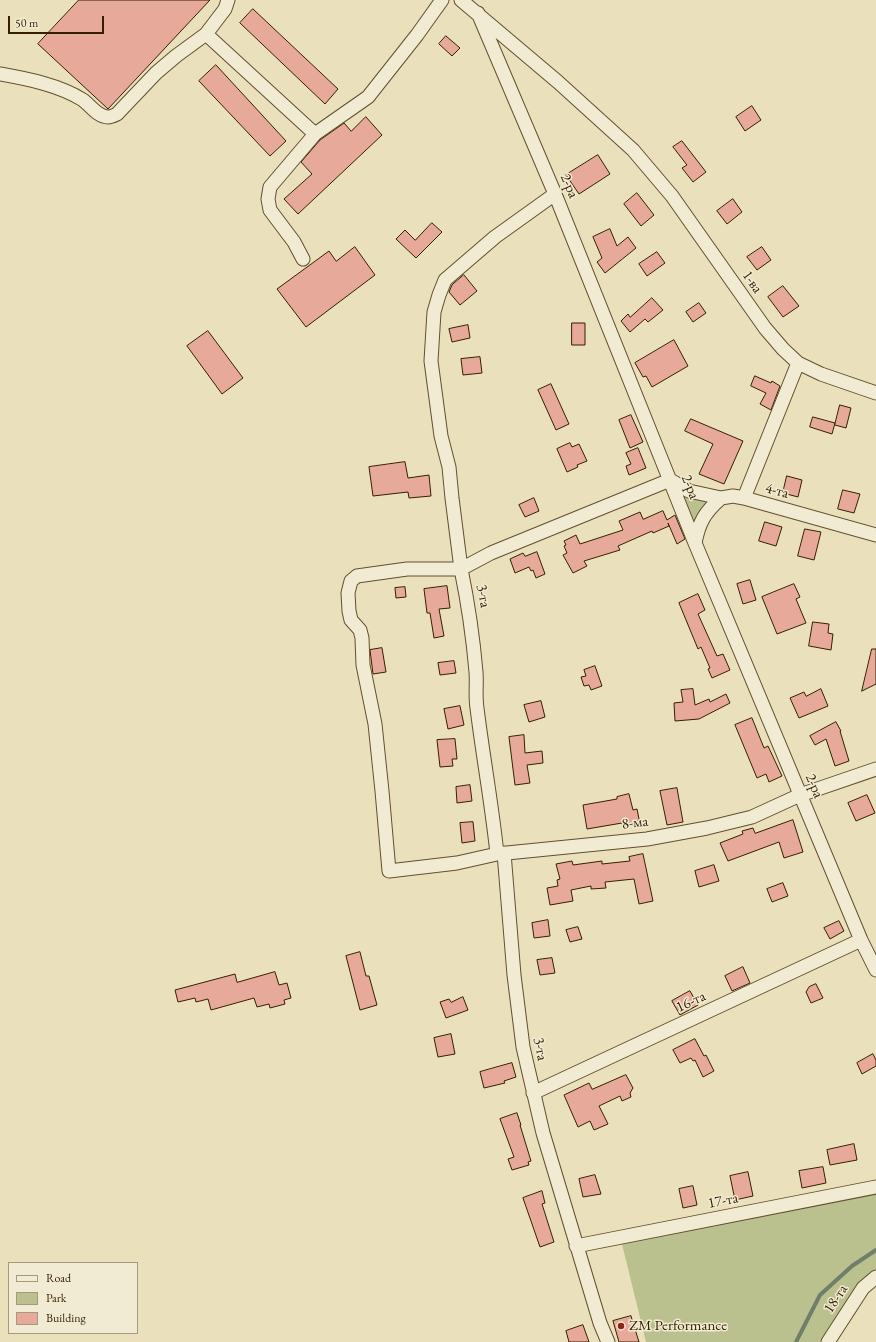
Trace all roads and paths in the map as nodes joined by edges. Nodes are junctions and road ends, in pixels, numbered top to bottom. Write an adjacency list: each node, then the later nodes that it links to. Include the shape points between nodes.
1 (228, 0): 5 (street, via 225,9)
2 (442, 0): 7 (street, via 368,97)
3 (461, 0): 4 (street, 1-ва)
4 (478, 13): 8 (street, 2-ра); 10 (street, 1-ва, via 632,150 672,196 765,328)
5 (206, 34): 6 (street, via 156,73 117,114 108,117 99,114 83,100 62,90); 7 (street)
6 (0, 74)
7 (315, 134): 9 (street, via 270,187 268,199 270,210 294,242)
8 (555, 194): 12 (street, 2-ра); 17 (street, via 495,237 445,280 434,312 431,361 441,436 449,467)
9 (303, 259)
10 (798, 363): 11 (street, 1-ва, via 821,374); 14 (street)
11 (876, 393)
12 (670, 480): 13 (street, 4-та, via 689,491); 16 (street, 2-ра); 17 (street, 3-та, via 491,553)
13 (721, 498): 14 (street, 4-та); 16 (street, via 704,515)
14 (744, 498): 15 (street, 4-та)
15 (876, 535)
16 (695, 543): 19 (street, 2-ра)
17 (461, 569): 20 (street, 3-та, via 471,622 476,706); 20 (street, 8-ма, via 406,569 357,576 351,581 348,593 352,620 360,630 362,638 362,664 374,724 389,871 457,863)
18 (876, 769): 19 (street, 8-ма)
19 (800, 795): 20 (street, 8-ма, via 752,817 707,828 647,838); 21 (street, 2-ра)
20 (500, 853): 24 (street, 3-та, via 520,1028)
21 (861, 940): 22 (street, 2-ра); 24 (street, 16-та)
22 (872, 953): 23 (street, 2-ра)
23 (876, 970)
24 (533, 1093): 26 (street, 3-та)
25 (876, 1187): 26 (street, 17-та)
26 (576, 1246): 28 (street, 3-та)
27 (876, 1277): 29 (street, 18-та, via 863,1288)
28 (608, 1342)
29 (828, 1342)

